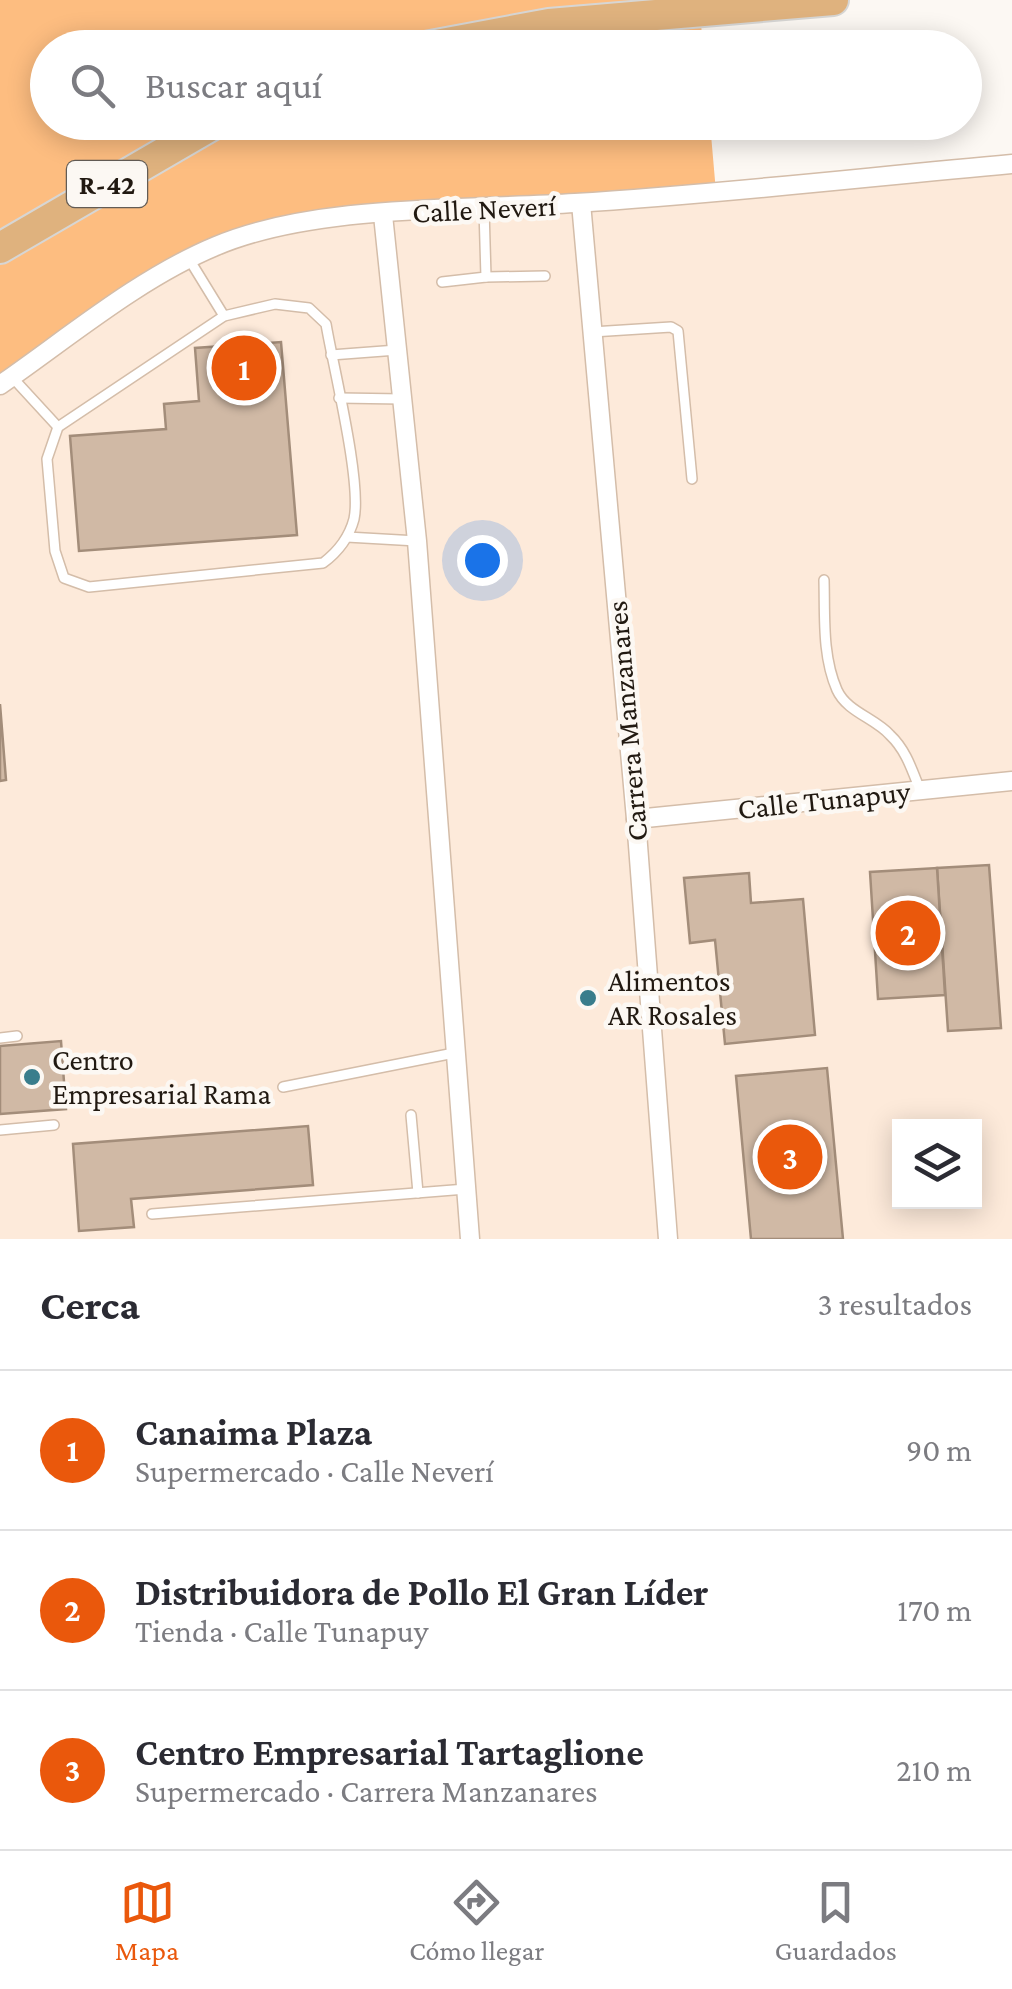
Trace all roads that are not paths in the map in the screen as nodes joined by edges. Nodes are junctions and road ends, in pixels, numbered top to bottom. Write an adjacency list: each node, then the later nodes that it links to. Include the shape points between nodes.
1 (834, 0): 2 (main road)
2 (518, 30)
3 (185, 140): 8 (main road, R-42)
4 (1012, 164): 5 (street, Calle Neverí)
5 (581, 203): 6 (street, Calle Neverí); 14 (street, Carrera Manzanares)
6 (484, 209): 7 (street, Calle Neverí); 11 (lane)
7 (383, 214): 9 (street, Calle Neverí, via 252,234); 15 (street)
8 (0, 248)
9 (189, 260): 13 (lane); 17 (street, Calle Neverí)
10 (545, 276): 11 (lane)
11 (486, 277): 12 (lane)
12 (442, 282)
13 (224, 316): 16 (lane, via 274,304 309,308 326,324); 20 (lane)
14 (592, 332): 21 (lane, via 678,331); 27 (street, Carrera Manzanares)
15 (397, 350): 16 (lane); 19 (street)
16 (331, 355): 18 (lane)
17 (6, 381): 20 (lane)
18 (339, 398): 19 (lane); 22 (lane, via 354,488)
19 (402, 399): 23 (street)
20 (58, 427): 22 (lane, via 47,460 55,550 64,578 76,583 89,587 323,562)
21 (692, 479)
22 (347, 537): 23 (lane)
23 (417, 541): 30 (street)
24 (824, 580): 26 (lane, via 826,645 838,692 888,732)
25 (1012, 780): 26 (street, Calle Tunapuy)
26 (920, 790): 27 (street, Calle Tunapuy)
27 (636, 819): 39 (street, Carrera Manzanares)
28 (17, 1036): 29 (lane)
29 (0, 1038)
30 (454, 1054): 31 (lane); 35 (street)
31 (284, 1086)
32 (412, 1115): 36 (lane)
33 (54, 1125): 34 (lane)
34 (0, 1130)
35 (466, 1189): 36 (lane); 38 (street)
36 (418, 1193): 37 (lane)
37 (152, 1214)
38 (470, 1239)
39 (668, 1239)

